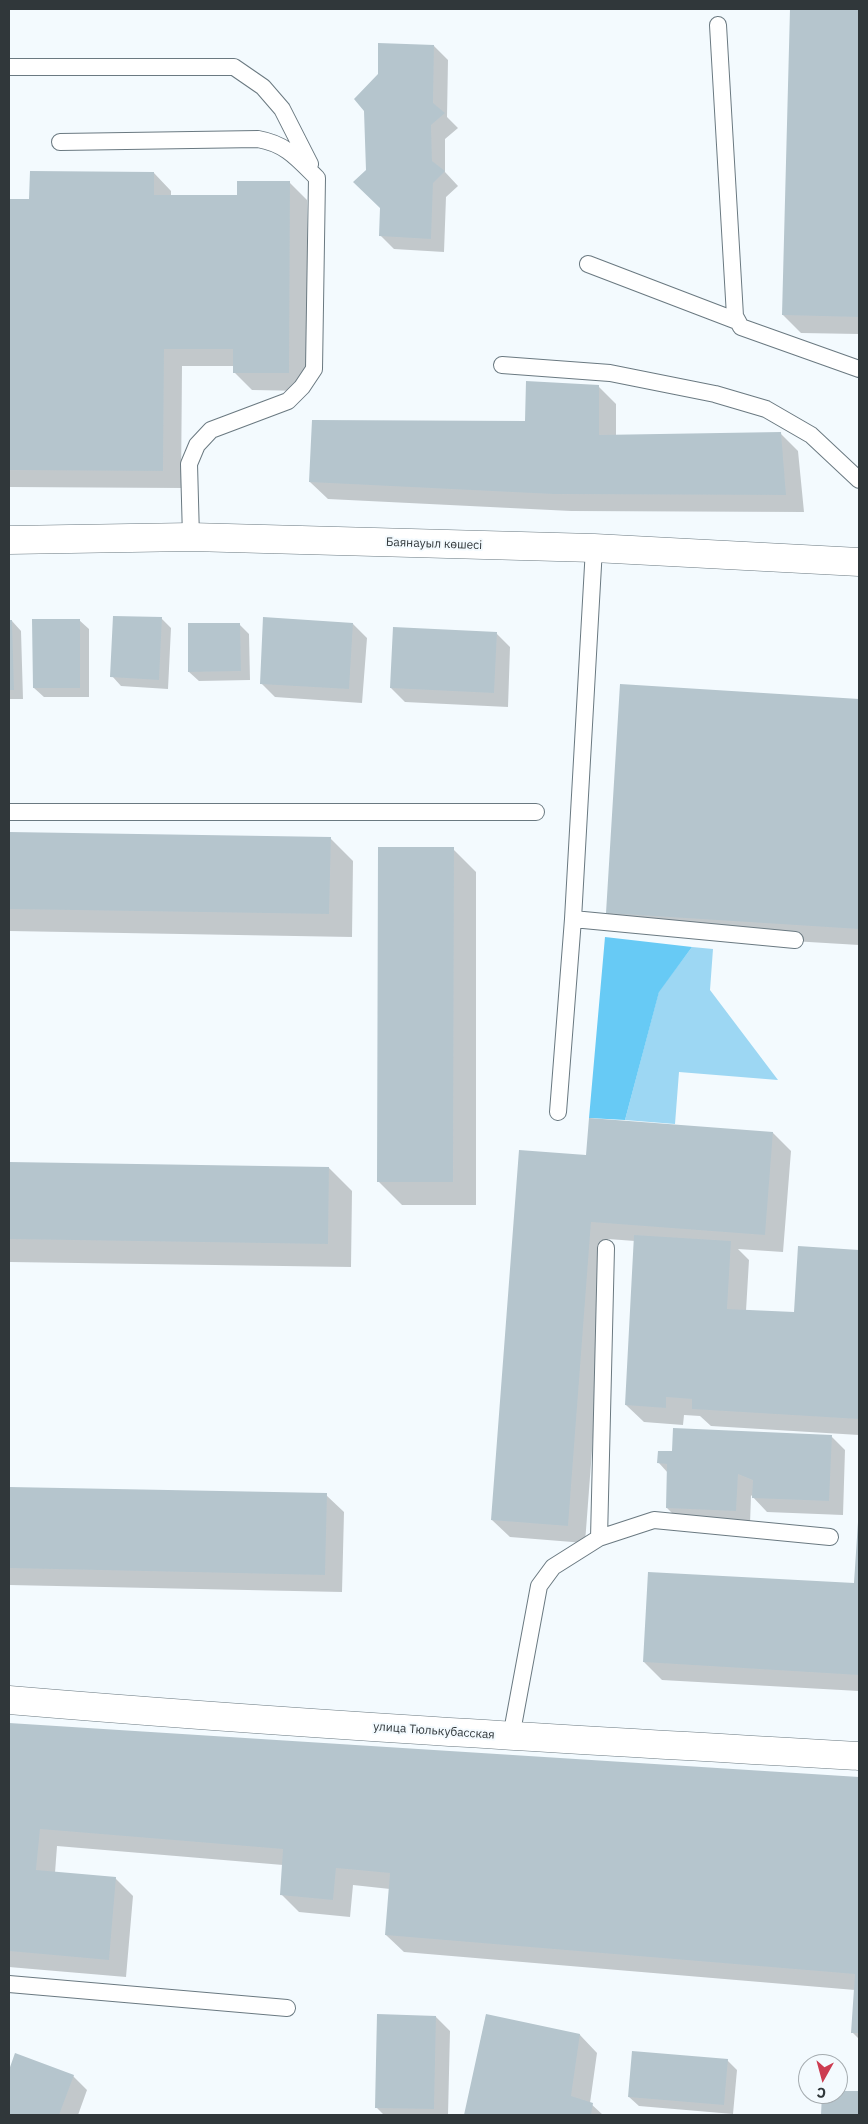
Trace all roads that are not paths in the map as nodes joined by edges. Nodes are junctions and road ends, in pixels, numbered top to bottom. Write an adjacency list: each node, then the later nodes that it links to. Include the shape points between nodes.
1 (718, 25): 6 (lane)
2 (10, 67): 4 (lane, via 234,67 263,87 282,109)
3 (60, 142): 4 (lane, via 258,139 275,142 291,152)
4 (317, 178): 10 (lane, via 314,369 288,400 211,430 197,445 189,464)
5 (588, 264): 6 (lane)
6 (737, 321): 8 (lane, via 741,327)
7 (502, 366): 9 (lane, via 610,373 715,394 766,409 811,435)
8 (859, 369)
9 (859, 480)
10 (191, 537): 11 (main road, Баянауыл көшесі); 12 (main road, Баянауыл көшесі)
11 (9, 540)
12 (594, 548): 13 (main road, Баянауыл көшесі); 16 (lane)
13 (859, 562)
14 (9, 812): 15 (lane)
15 (536, 812)
16 (573, 919): 17 (lane); 18 (lane)
17 (795, 940)
18 (558, 1112)
19 (606, 1248): 21 (lane)
20 (830, 1537): 21 (lane, via 654,1520)
21 (599, 1538): 23 (lane, via 553,1567 539,1586)
22 (9, 1700): 23 (main road, улица Тюлькубасская, via 193,1716)
23 (511, 1736): 24 (main road, улица Тюлькубасская)
24 (859, 1756)
25 (9, 1984): 26 (lane)
26 (287, 2008)

